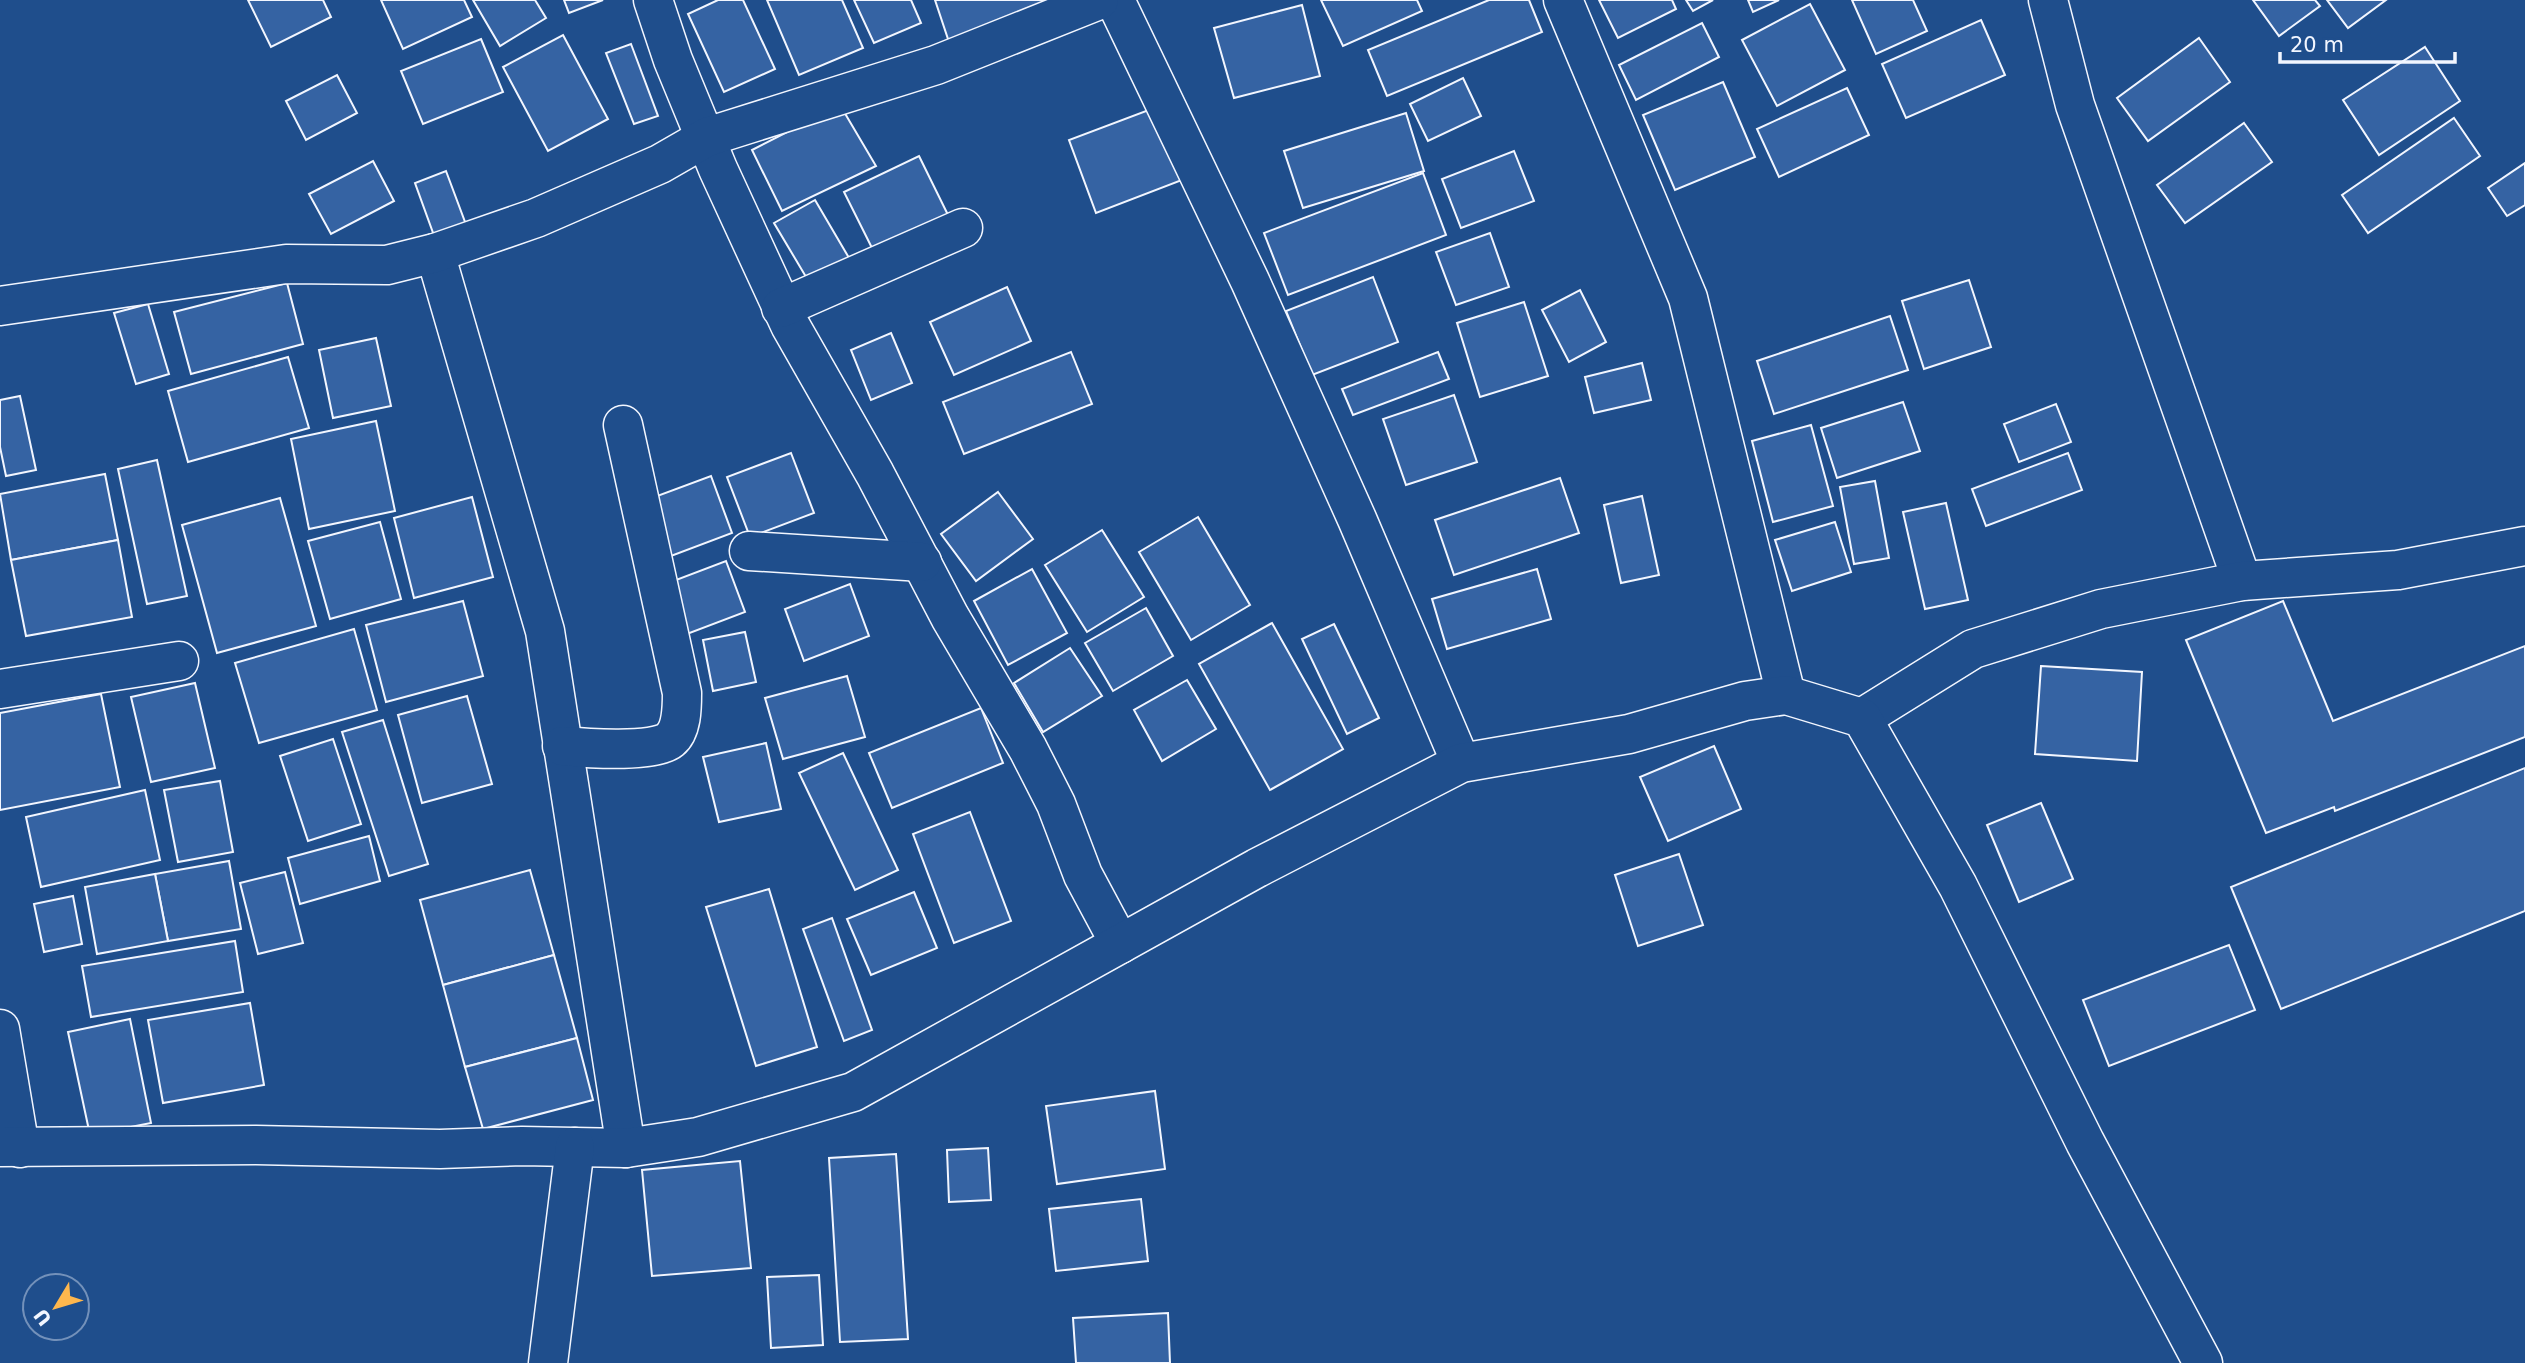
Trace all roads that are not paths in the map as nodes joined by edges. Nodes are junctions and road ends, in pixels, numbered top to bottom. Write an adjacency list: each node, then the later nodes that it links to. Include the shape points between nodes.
1 (653, 0): 6 (street)
2 (1099, 0): 6 (street, via 936,65)
3 (1115, 0): 21 (street, via 1250,281)
4 (1563, 0): 18 (street, via 1688,298)
5 (2048, 0): 15 (street, via 2075,105)
6 (707, 137): 8 (street, via 660,164 536,219); 10 (street)
7 (963, 228): 10 (street)
8 (435, 253): 9 (street, via 387,265 286,264); 20 (street, via 545,631)
9 (0, 306)
10 (781, 308): 14 (street)
11 (623, 425): 20 (street, via 682,709 670,741 606,749)
12 (2525, 546): 15 (street, via 2398,570)
13 (748, 551): 14 (street)
14 (922, 562): 22 (street, via 1028,749 1056,804 1083,875)
15 (2242, 581): 19 (street, via 2101,609 1973,649)
16 (179, 661): 17 (street)
17 (0, 689)
18 (1786, 695): 19 (street); 21 (street, via 1745,701 1629,734)
19 (1862, 718): 28 (street, via 1958,886 2085,1142)
20 (562, 746): 26 (street)
21 (1461, 763): 22 (street)
22 (1120, 944): 26 (street, via 853,1092 698,1137)
23 (0, 1029): 24 (street)
24 (10, 1147): 25 (street)
25 (575, 1147): 26 (street); 27 (street)
26 (625, 1148)
27 (548, 1363)
28 (2203, 1363)

